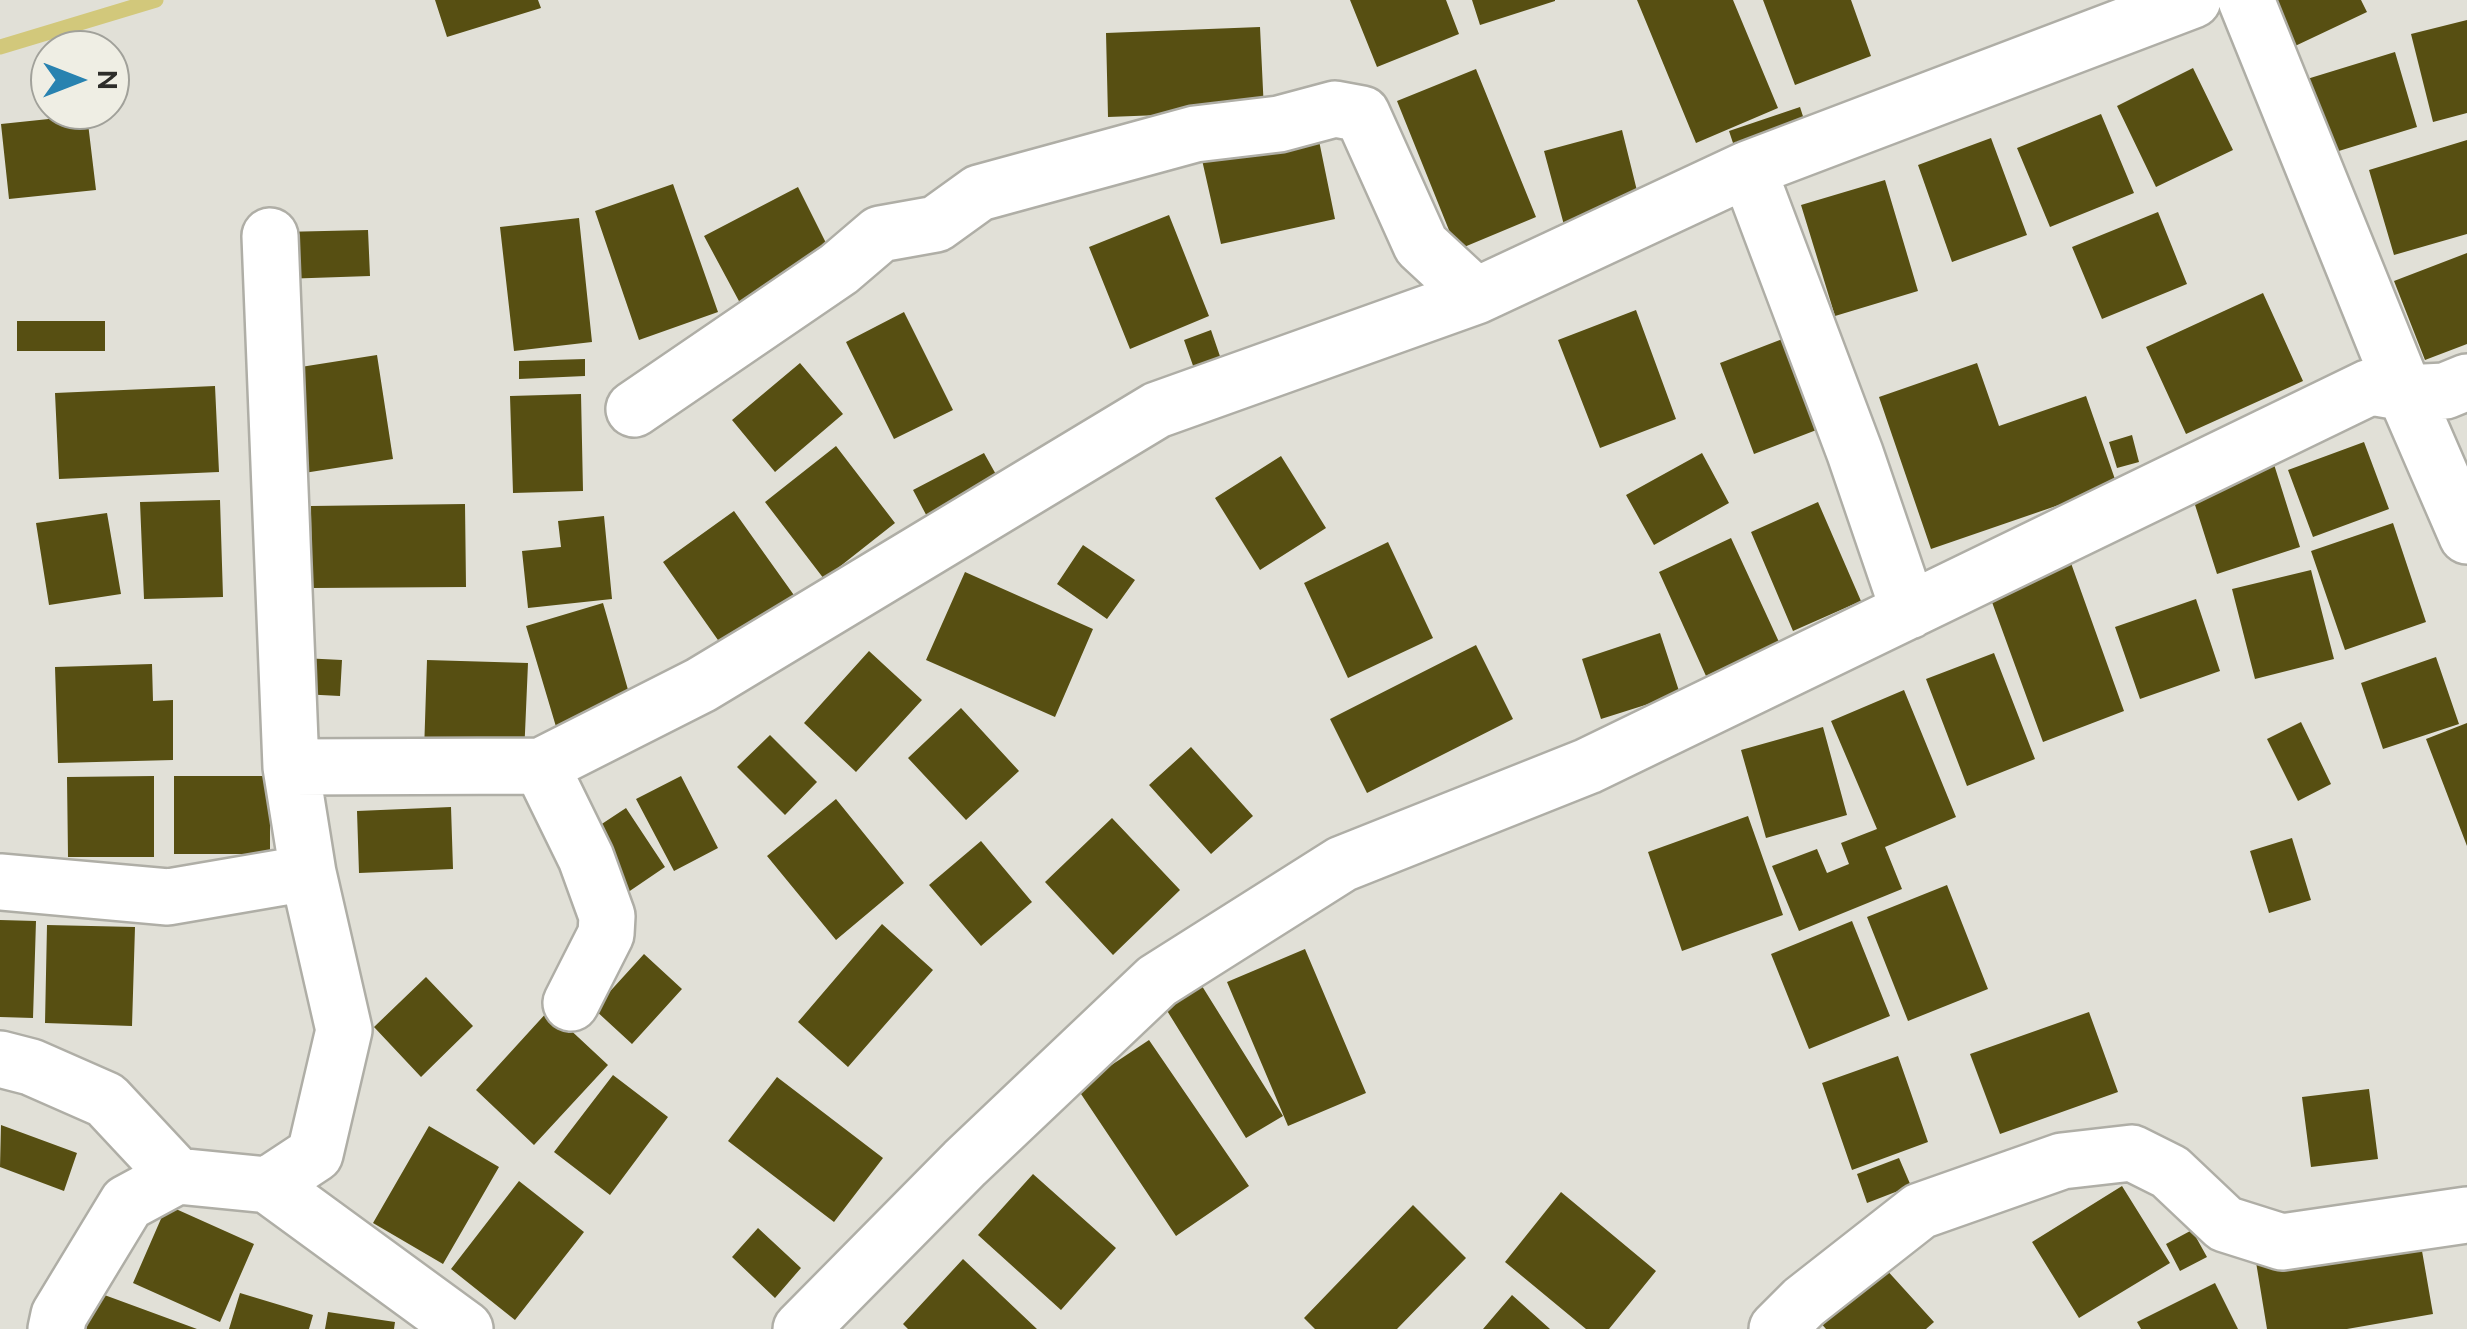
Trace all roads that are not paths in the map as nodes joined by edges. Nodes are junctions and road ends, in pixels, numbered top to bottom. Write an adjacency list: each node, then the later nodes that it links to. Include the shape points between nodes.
1 (2193, 0): 3 (street)
2 (2246, 0): 7 (street)
3 (1748, 169): 5 (street); 10 (street)
4 (270, 236): 12 (street)
5 (1476, 296): 8 (street, via 1421,245 1362,114 1336,109 1195,134 980,193 936,224 880,234); 11 (street, via 1157,410 701,685)
6 (2467, 382): 7 (street)
7 (2405, 393): 9 (street); 10 (street, via 2370,388)
8 (634, 409)
9 (2467, 536)
10 (1908, 611): 22 (street, via 1588,766 1342,864 1157,981)
11 (541, 766): 12 (street); 15 (street, via 607,916 606,934)
12 (291, 767): 13 (street)
13 (308, 873): 14 (street, via 168,897); 18 (street, via 344,1030 316,1154)
14 (0, 882)
15 (570, 1003)
16 (0, 1059): 17 (street, via 106,1100)
17 (178, 1176): 18 (street); 20 (street, via 127,1203 58,1315)
18 (268, 1185): 21 (street)
19 (2467, 1215): 23 (street, via 2282,1242 2225,1224 2170,1172 2132,1152 2062,1161 1920,1211)
20 (56, 1329)
21 (465, 1329)
22 (801, 1329)
23 (1777, 1329)

